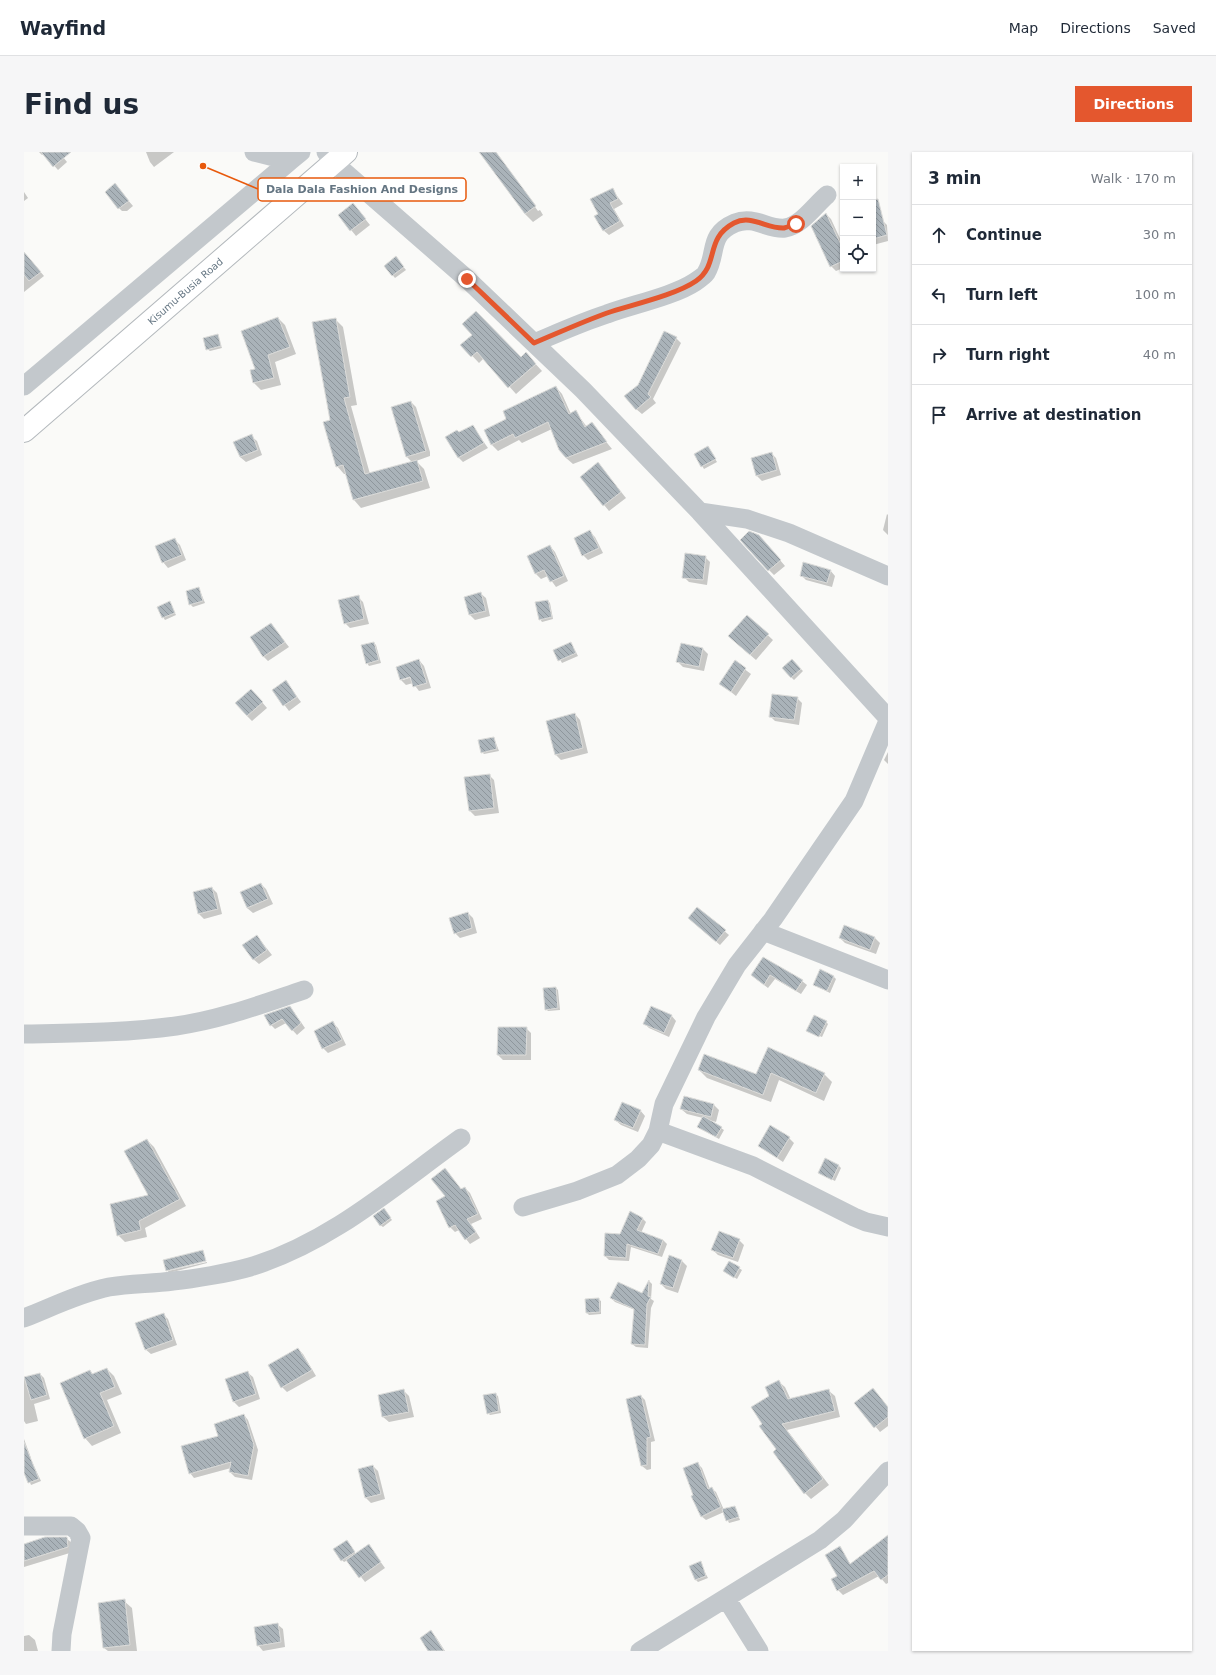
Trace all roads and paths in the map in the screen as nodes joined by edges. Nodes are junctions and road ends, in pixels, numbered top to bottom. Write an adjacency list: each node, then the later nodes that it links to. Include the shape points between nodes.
1 (254, 152): 3 (street)
2 (336, 156): 5 (street); 7 (highway, Kisumu-Busia Road)
3 (296, 157): 6 (street)
4 (827, 195): 5 (street, via 799,221 786,228 748,220 735,222 720,232 713,246 706,274 685,288 605,314)
5 (534, 343): 8 (street, via 583,390)
6 (24, 386)
7 (24, 431)
8 (700, 512): 9 (street, via 754,521 789,533); 10 (street)
9 (888, 576)
10 (888, 720): 11 (street, via 854,801)
11 (763, 931): 12 (street); 15 (street, via 737,965 706,1017 664,1104)
12 (888, 980)
13 (304, 990): 14 (street, via 242,1011 177,1026 121,1032)
14 (24, 1034)
15 (658, 1131): 17 (street, via 651,1145 638,1159 617,1175 577,1191); 18 (street, via 753,1166 854,1217)
16 (461, 1138): 19 (street, via 337,1228 291,1252 249,1267 172,1281 132,1283 97,1290)
17 (523, 1207)
18 (888, 1227)
19 (24, 1318)
20 (888, 1471): 22 (street, via 844,1520 826,1535)
21 (24, 1526): 23 (street, via 71,1526 81,1538 62,1634)
22 (726, 1598): 24 (street); 25 (street)
23 (62, 1651)
24 (640, 1651)
25 (759, 1651)

